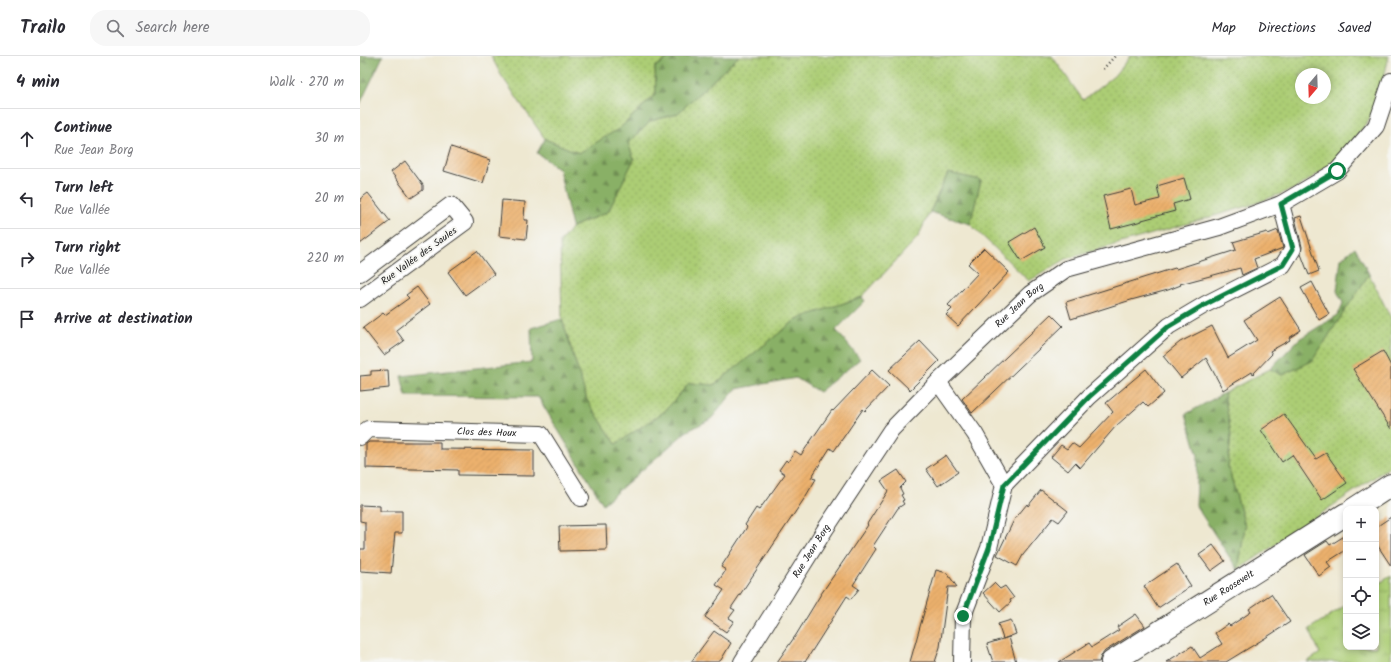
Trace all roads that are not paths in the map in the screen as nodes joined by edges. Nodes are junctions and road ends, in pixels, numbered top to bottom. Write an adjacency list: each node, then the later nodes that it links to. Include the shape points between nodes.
1 (1391, 82): 3 (street, Rue Jean Borg)
2 (1391, 114): 3 (street)
3 (1376, 126): 4 (street, Rue Jean Borg, via 1337,171)
4 (1281, 204): 7 (street, Rue Jean Borg, via 1219,227 1066,269 1030,294); 9 (street, via 1293,249 1283,265 1169,326 1089,397)
5 (360, 273): 6 (street, Rue Vallée des Saules, via 451,205 465,222)
6 (360, 299)
7 (938, 382): 9 (street, via 975,434); 14 (street, Rue Jean Borg, via 891,430)
8 (360, 437): 11 (street, Clos des Houx, via 368,429 541,434)
9 (1004, 485): 15 (street, via 989,548 963,616)
10 (1391, 486): 12 (main road)
11 (581, 498)
12 (1359, 506)
13 (1343, 516): 16 (main road, Rue Roosevelt)
14 (742, 662)
15 (962, 662)
16 (1112, 662)

